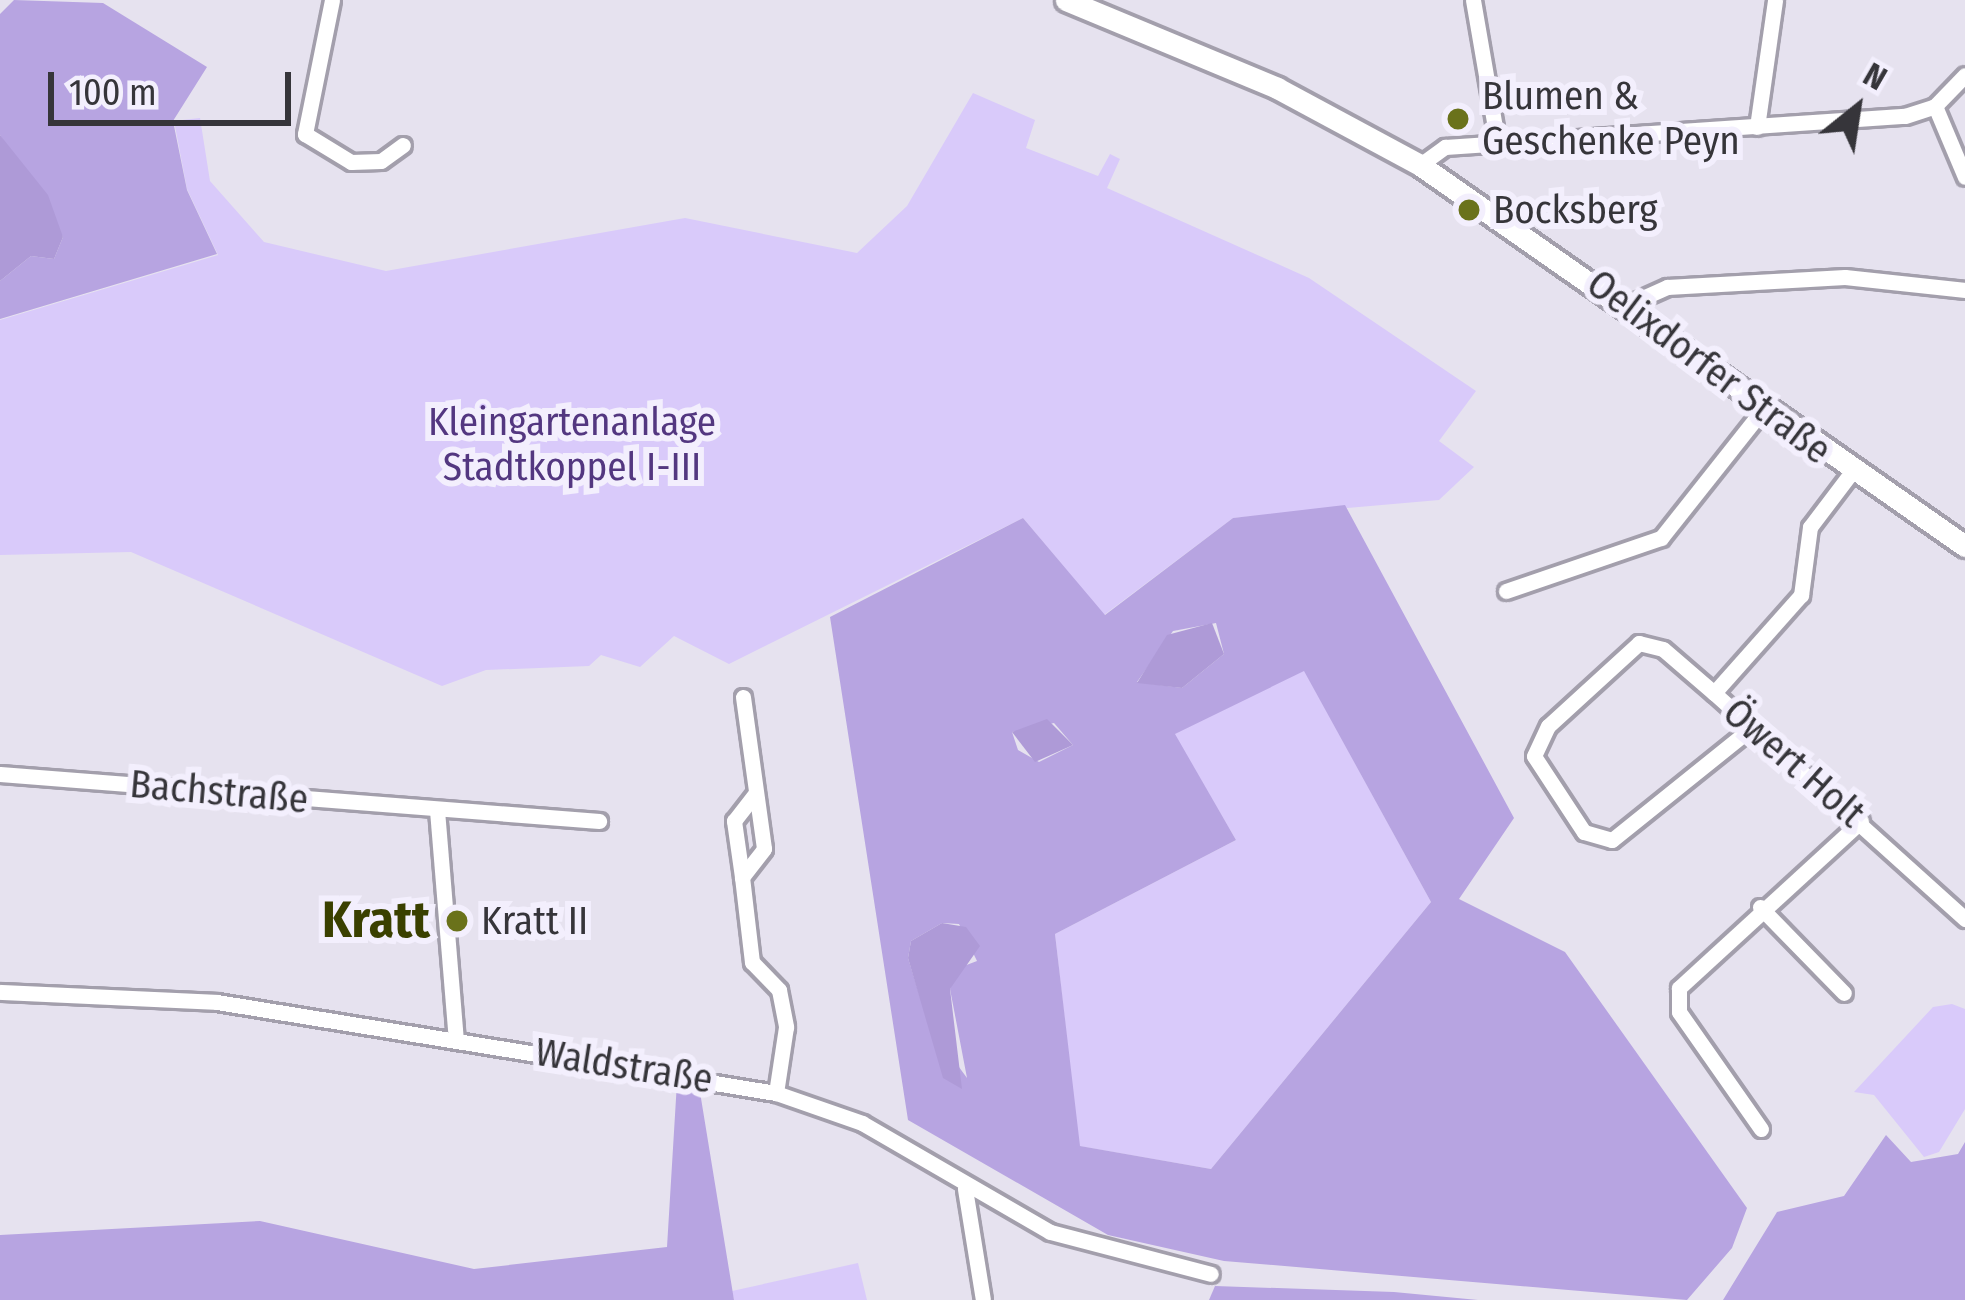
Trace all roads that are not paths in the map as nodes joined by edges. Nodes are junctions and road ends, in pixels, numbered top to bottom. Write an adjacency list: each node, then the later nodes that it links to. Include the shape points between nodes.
1 (332, 0): 9 (street, via 305,134 352,163 381,161)
2 (1066, 0): 10 (street, Oelixdorfer Straße, via 1257,78)
3 (1473, 0): 8 (street)
4 (1775, 0): 7 (street)
5 (1965, 75): 6 (street)
6 (1935, 106): 7 (street); 11 (street)
7 (1757, 127): 8 (street)
8 (1498, 144): 10 (street, via 1445,147)
9 (403, 145)
10 (1420, 165): 13 (street, Oelixdorfer Straße)
11 (1965, 177)
12 (1964, 291): 13 (street, via 1845,277 1667,287)
13 (1629, 304): 14 (street, Oelixdorfer Straße)
14 (1764, 408): 15 (street, Oelixdorfer Straße); 17 (street, via 1661,538)
15 (1851, 473): 16 (street, Oelixdorfer Straße); 18 (street, Öwert Holt, via 1810,527 1801,595)
16 (1965, 546)
17 (1505, 591)
18 (1714, 693): 20 (street, Öwert Holt); 20 (street, via 1664,649 1640,644 1547,726 1534,756 1584,832 1612,840)
19 (743, 697): 22 (street)
20 (1750, 729): 25 (street, Öwert Holt)
21 (0, 774): 23 (street, Bachstraße)
22 (755, 794): 26 (street, via 734,821); 26 (street, via 764,849)
23 (437, 810): 24 (street, Bachstraße); 31 (street)
24 (599, 821)
25 (1861, 821): 27 (street); 28 (street, Öwert Holt)
26 (742, 877): 32 (street, via 752,962 778,990 786,1027)
27 (1760, 907): 30 (street); 33 (street, via 1691,967 1678,1000)
28 (1965, 919)
29 (0, 992): 31 (street, Waldstraße, via 197,999)
30 (1844, 993)
31 (456, 1040): 32 (street, Waldstraße)
32 (776, 1093): 34 (street, Waldstraße, via 862,1124)
33 (1761, 1129)
34 (965, 1189): 35 (street, Waldstraße, via 1068,1238); 36 (street)
35 (1211, 1274)
36 (982, 1300)

